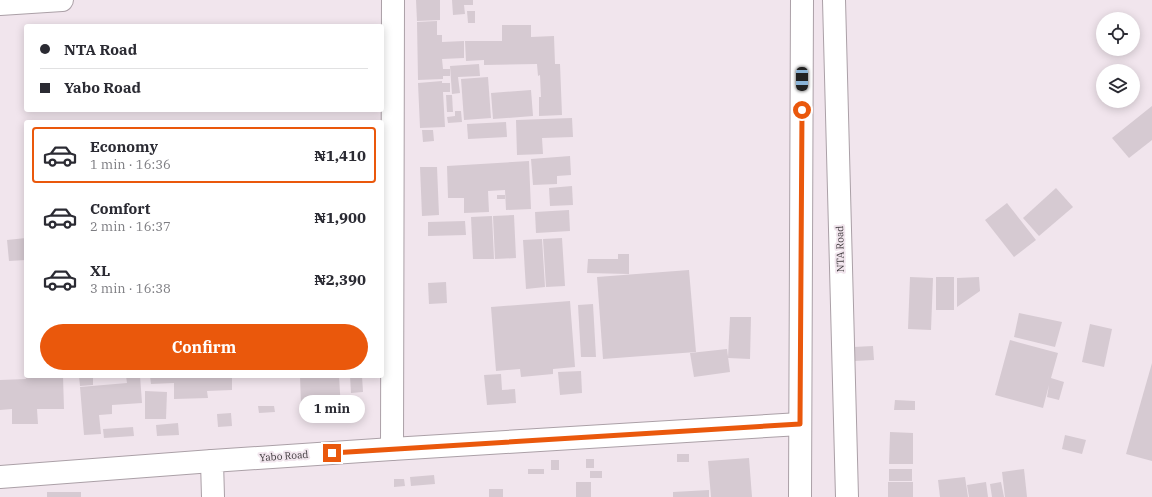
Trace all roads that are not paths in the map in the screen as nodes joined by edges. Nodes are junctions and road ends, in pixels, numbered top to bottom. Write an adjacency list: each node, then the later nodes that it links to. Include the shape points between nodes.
1 (62, 0): 5 (street)
2 (393, 0): 7 (street)
3 (802, 0): 6 (street)
4 (834, 0): 12 (street, NTA Road)
5 (0, 4)
6 (800, 424): 7 (street, Yabo Road); 11 (street)
7 (392, 449): 8 (street, Yabo Road)
8 (212, 461): 9 (street, Yabo Road); 10 (street)
9 (0, 477)
10 (213, 497)
11 (800, 497)
12 (847, 497)

